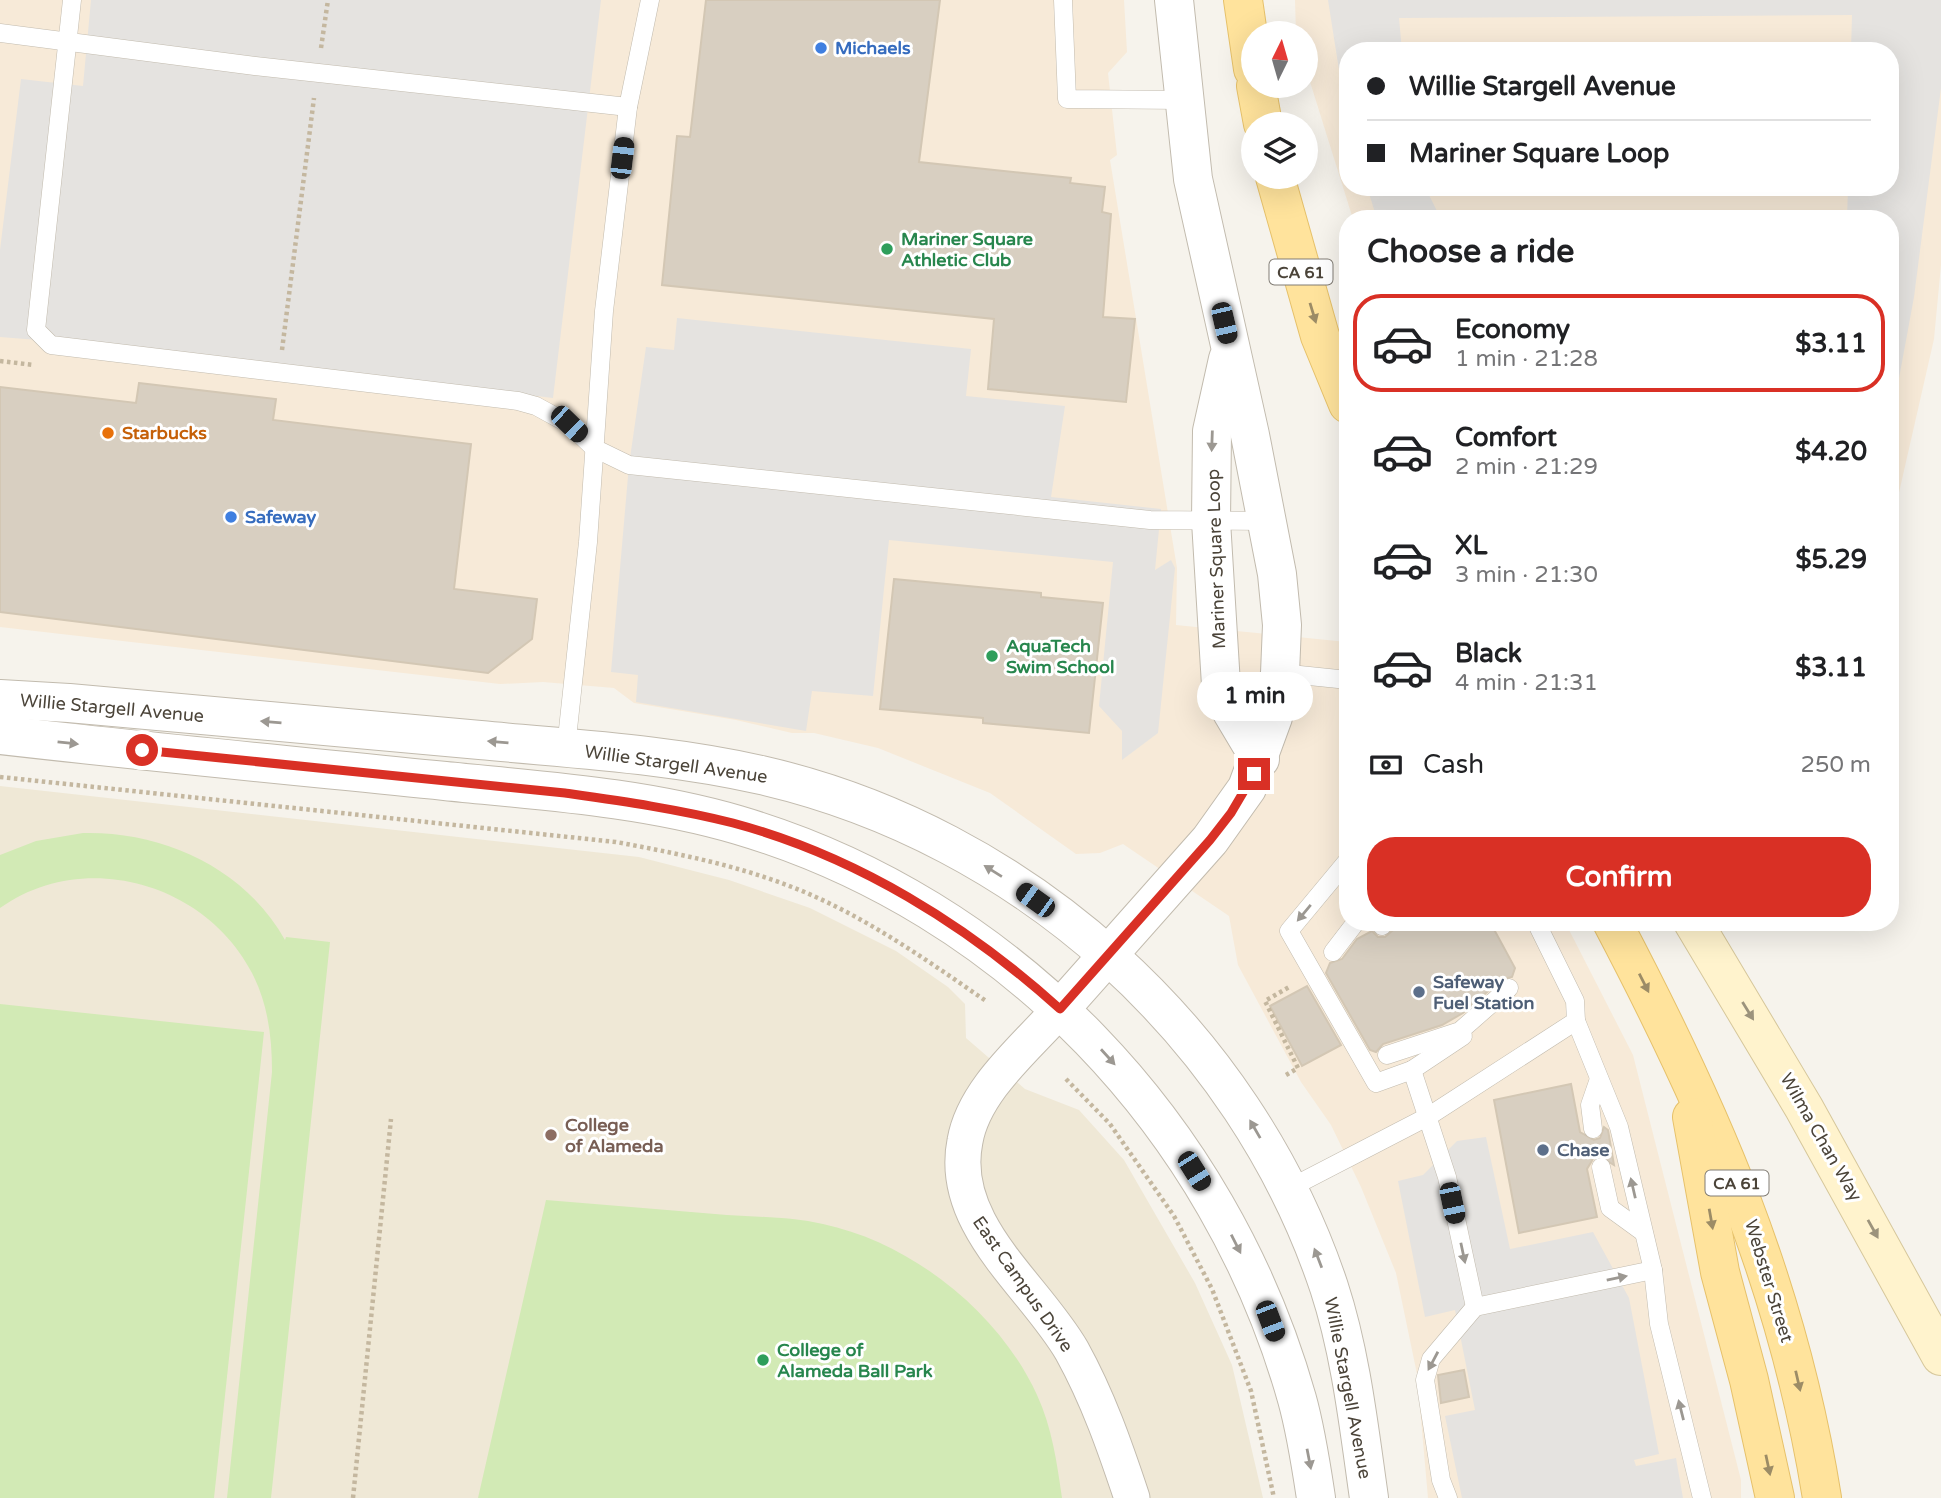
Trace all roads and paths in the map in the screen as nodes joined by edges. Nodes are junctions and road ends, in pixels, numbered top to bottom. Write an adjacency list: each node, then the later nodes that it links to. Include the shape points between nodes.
1 (72, 0): 9 (lane)
2 (328, 0): 10 (path)
3 (650, 0): 12 (lane)
4 (1063, 0): 11 (lane, via 1067,99)
5 (1174, 0): 11 (street, Mariner Square Loop)
6 (1243, 0): 7 (main road)
7 (1246, 21)
8 (0, 33): 9 (lane)
9 (67, 42): 10 (lane); 15 (lane, via 36,330 51,345)
10 (317, 73): 12 (lane); 15 (path)
11 (1184, 100): 14 (street, Mariner Square Loop, via 1193,179)
12 (628, 107): 17 (lane, via 604,311)
13 (1278, 189): 16 (main road, CA 61, one-way to 16, via 1296,258)
14 (1230, 350): 18 (street, Mariner Square Loop, one-way to 18, via 1212,431); 19 (street, Mariner Square Loop)
15 (279, 372): 17 (lane, via 518,401 569,424)
16 (1339, 375)
17 (594, 448): 18 (lane, via 642,467 1150,520); 24 (lane)
18 (1211, 521): 19 (lane); 25 (street, Mariner Square Loop, via 1221,685)
19 (1267, 521): 20 (street, Mariner Square Loop, via 1282,625)
20 (1280, 673): 21 (lane); 25 (street, Mariner Square Loop)
21 (1339, 679)
22 (0, 699): 24 (street, Willie Stargell Avenue, one-way to 22)
23 (0, 735): 37 (street, Willie Stargell Avenue, one-way to 37, via 565,793 735,824 832,858 905,895 1011,965)
24 (566, 748): 33 (street, Willie Stargell Avenue, one-way to 24, via 1018,887 970,857 867,807 760,775)
25 (1260, 759): 33 (street, Mariner Square Loop, via 1247,788 1210,840)
26 (0, 777): 36 (path, via 616,842 692,857 793,887 900,942)
27 (1339, 871): 34 (lane, one-way to 34, via 1289,931)
28 (1362, 931): 32 (lane)
29 (1540, 931): 39 (lane, via 1575,1001)
30 (1617, 931): 44 (main road, Webster Street / CA 61, one-way to 44)
31 (1702, 937): 57 (main road, Wilma Chan Way, one-way to 57, via 1856,1198)
32 (1333, 953)
33 (1107, 955): 37 (street, Mariner Square Loop); 53 (street, Willie Stargell Avenue, one-way to 33, via 1219,1072 1165,1008)
34 (1314, 974): 45 (lane, via 1376,1083); 46 (path, via 1265,1001 1298,1068)
35 (1502, 992): 41 (lane)
36 (986, 1001)
37 (1060, 1009): 59 (street, East Campus Drive, via 980,1103 964,1141 964,1181 975,1219 1070,1348 1087,1380); 61 (street, Willie Stargell Avenue, one-way to 61, via 1144,1097 1202,1183 1236,1244 1261,1296 1297,1401)
38 (1469, 1010): 41 (lane)
39 (1576, 1021): 48 (lane); 49 (lane)
40 (1438, 1027): 41 (lane)
41 (1460, 1031): 42 (lane); 43 (lane); 45 (lane, via 1464,1038)
42 (1413, 1041)
43 (1387, 1055)
44 (1681, 1055): 65 (main road, one-way to 65, via 1720,1272); 66 (main road, Webster Street / CA 61, one-way to 66, via 1765,1262 1795,1368)
45 (1412, 1070): 49 (lane)
46 (1286, 1075)
47 (1066, 1079): 60 (path, via 1110,1124 1174,1216 1212,1289 1251,1391)
48 (1599, 1079): 51 (lane, via 1590,1105); 54 (lane, one-way to 48, via 1619,1127)
49 (1429, 1116): 53 (lane); 56 (lane, one-way to 56)
50 (391, 1119): 58 (path)
51 (1593, 1129)
52 (1601, 1167): 54 (lane, via 1610,1208)
53 (1290, 1188): 62 (street, Willie Stargell Avenue, one-way to 53, via 1331,1292)
54 (1643, 1232): 55 (lane)
55 (1653, 1270): 56 (lane, one-way to 55); 64 (lane, one-way to 55, via 1659,1324)
56 (1475, 1307): 63 (lane, one-way to 63, via 1431,1359 1424,1380)
57 (1941, 1356)
58 (353, 1498)
59 (1132, 1498)
60 (1274, 1498)
61 (1317, 1498)
62 (1369, 1498)
63 (1448, 1498)
64 (1702, 1498)
65 (1775, 1498)
66 (1822, 1498)

